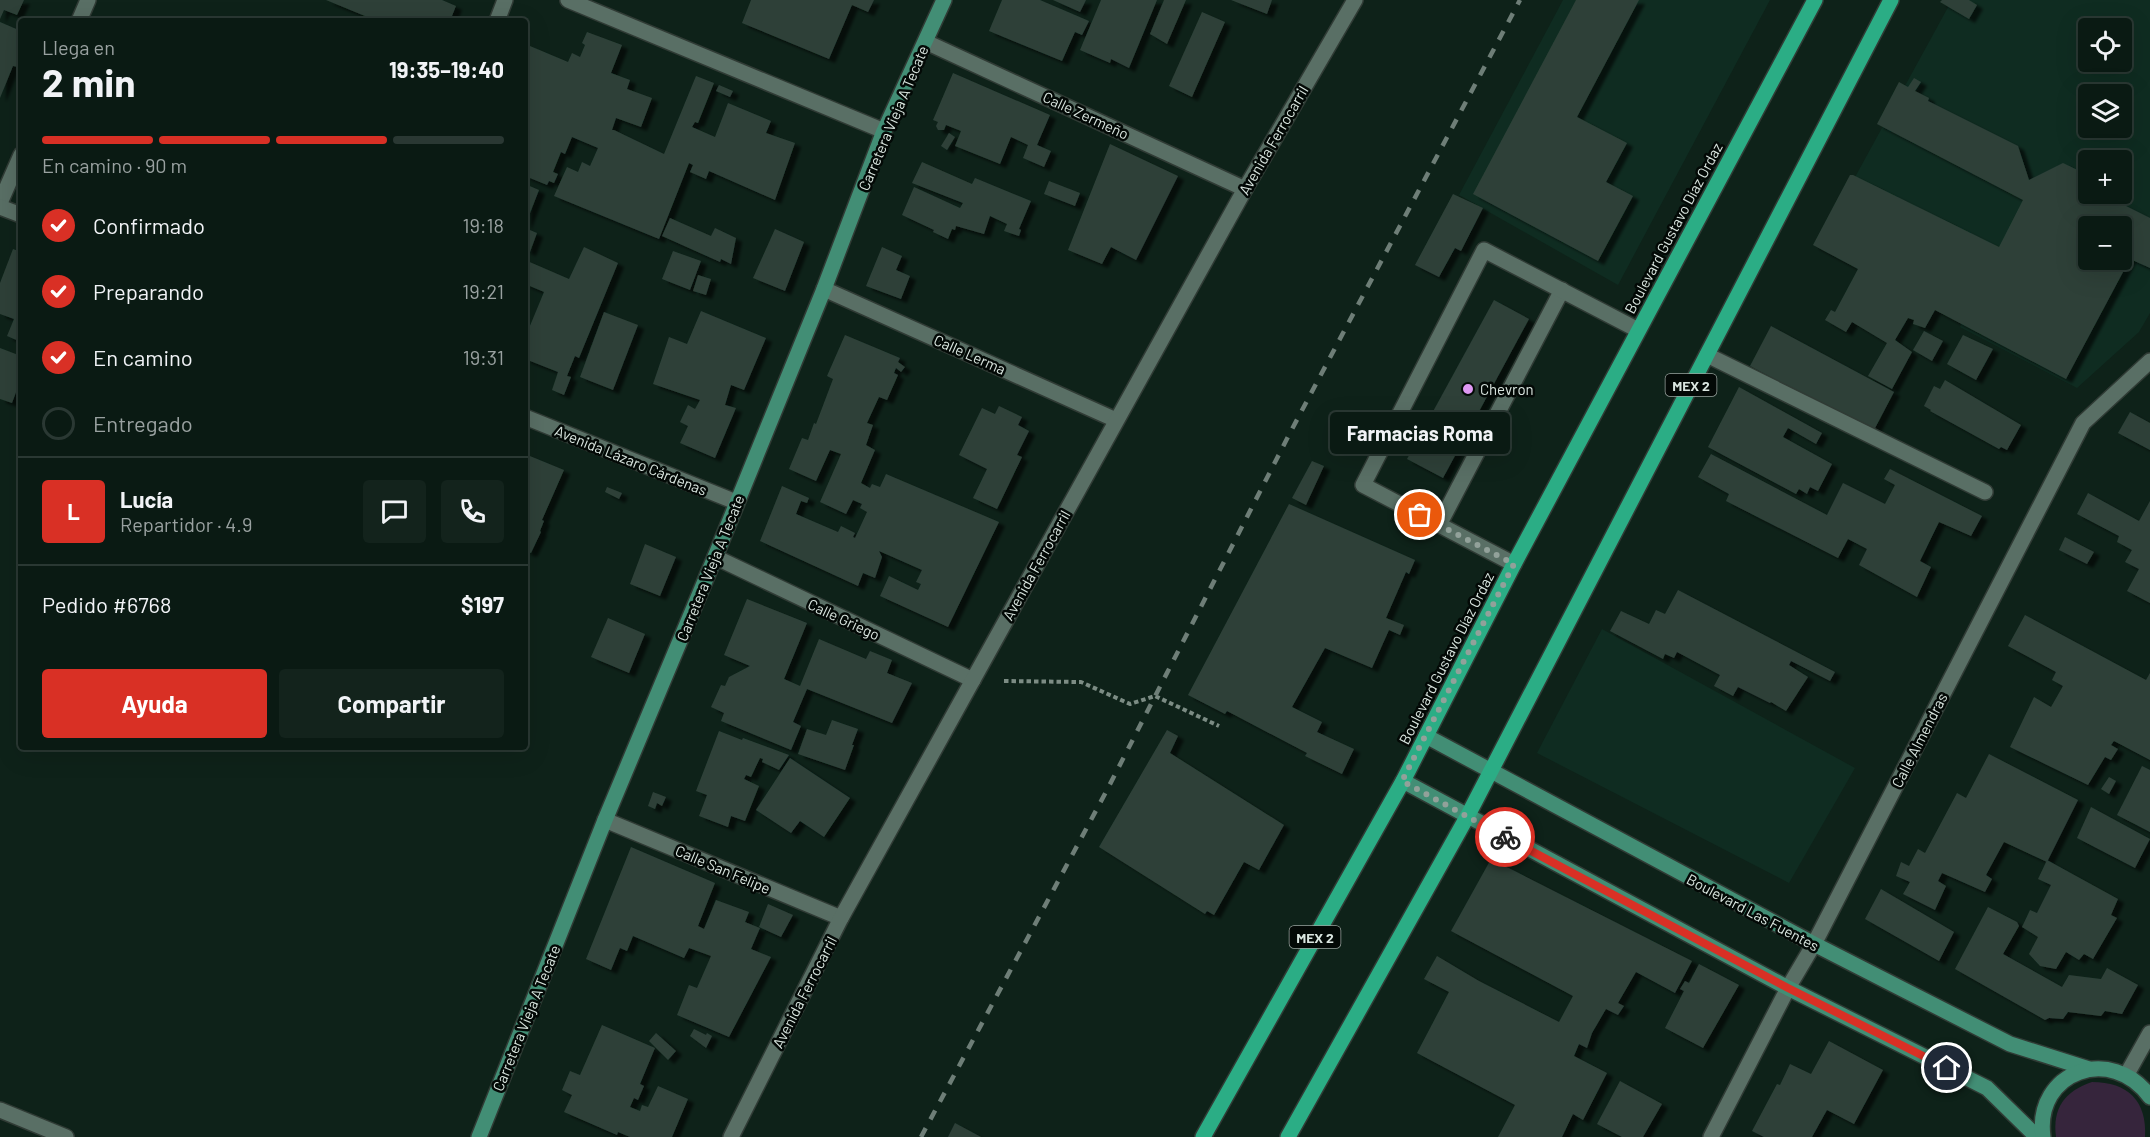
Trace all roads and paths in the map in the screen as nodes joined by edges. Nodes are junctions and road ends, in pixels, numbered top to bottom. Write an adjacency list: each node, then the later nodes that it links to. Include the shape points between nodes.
1 (88, 0): 8 (street)
2 (505, 0): 9 (street)
3 (568, 0): 11 (street)
4 (944, 0): 10 (street, Carretera Vieja A Tecate)
5 (1355, 0): 13 (street, Avenida Ferrocarril)
6 (1815, 0): 18 (main road, Boulevard Gustavo Díaz Ordaz / MEX 2)
7 (1891, 0): 19 (main road, MEX 2)
8 (80, 18)
9 (498, 18)
10 (926, 42): 11 (street, Carretera Vieja A Tecate); 13 (street, Calle Zermeño)
11 (884, 131): 16 (street, Carretera Vieja A Tecate)
12 (18, 162): 14 (street)
13 (1245, 189): 22 (street, Avenida Ferrocarril)
14 (0, 205): 15 (street)
15 (18, 214)
16 (824, 289): 22 (street, Calle Lerma); 24 (street, Carretera Vieja A Tecate)
17 (1562, 290): 18 (street); 25 (street); 25 (street, via 1484,250 1363,485)
18 (1638, 330): 27 (main road, Boulevard Gustavo Díaz Ordaz / MEX 2)
19 (1707, 355): 23 (street); 31 (main road, MEX 2)
20 (2150, 361): 36 (street, Calle Almendras, via 2083,423)
21 (528, 418): 24 (street, Avenida Lázaro Cárdenas)
22 (1116, 420): 28 (street, Avenida Ferrocarril)
23 (1985, 492)
24 (736, 502): 26 (street, Carretera Vieja A Tecate)
25 (1438, 525): 27 (street)
26 (715, 557): 28 (street, Calle Griego); 34 (street, Carretera Vieja A Tecate)
27 (1514, 564): 30 (main road, Boulevard Gustavo Díaz Ordaz / MEX 2)
28 (973, 680): 29 (path, via 1082,682 1130,704 1155,696); 35 (street, Avenida Ferrocarril)
29 (1219, 726)
30 (1426, 736): 31 (street, Boulevard Las Fuentes); 32 (main road, Boulevard Gustavo Díaz Ordaz / MEX 2)
31 (1491, 771): 33 (main road, MEX 2); 36 (street, Boulevard Las Fuentes)
32 (1402, 781): 33 (street); 46 (main road, Boulevard Gustavo Díaz Ordaz / MEX 2)
33 (1467, 817): 37 (street); 47 (main road, MEX 2)
34 (605, 820): 35 (street, Calle San Felipe); 44 (street, Carretera Vieja A Tecate)
35 (841, 918): 45 (street, Avenida Ferrocarril)
36 (1814, 944): 37 (street, Calle Almendras); 39 (street, Boulevard Las Fuentes, via 2010,1044)
37 (1788, 988): 48 (street, Calle Almendras); 49 (street, via 1986,1088)
38 (2150, 1033): 40 (street)
39 (2089, 1069): 40 (street, Boulevard Las Fuentes, via 2108,1068); 50 (street, via 2070,1075 2055,1088 2045,1105)
40 (2127, 1074): 41 (street)
41 (2150, 1097)
42 (0, 1110): 43 (street)
43 (66, 1137)
44 (478, 1137)
45 (731, 1137)
46 (1203, 1137)
47 (1288, 1137)
48 (1711, 1137)
49 (2037, 1137)
50 (2043, 1137)

